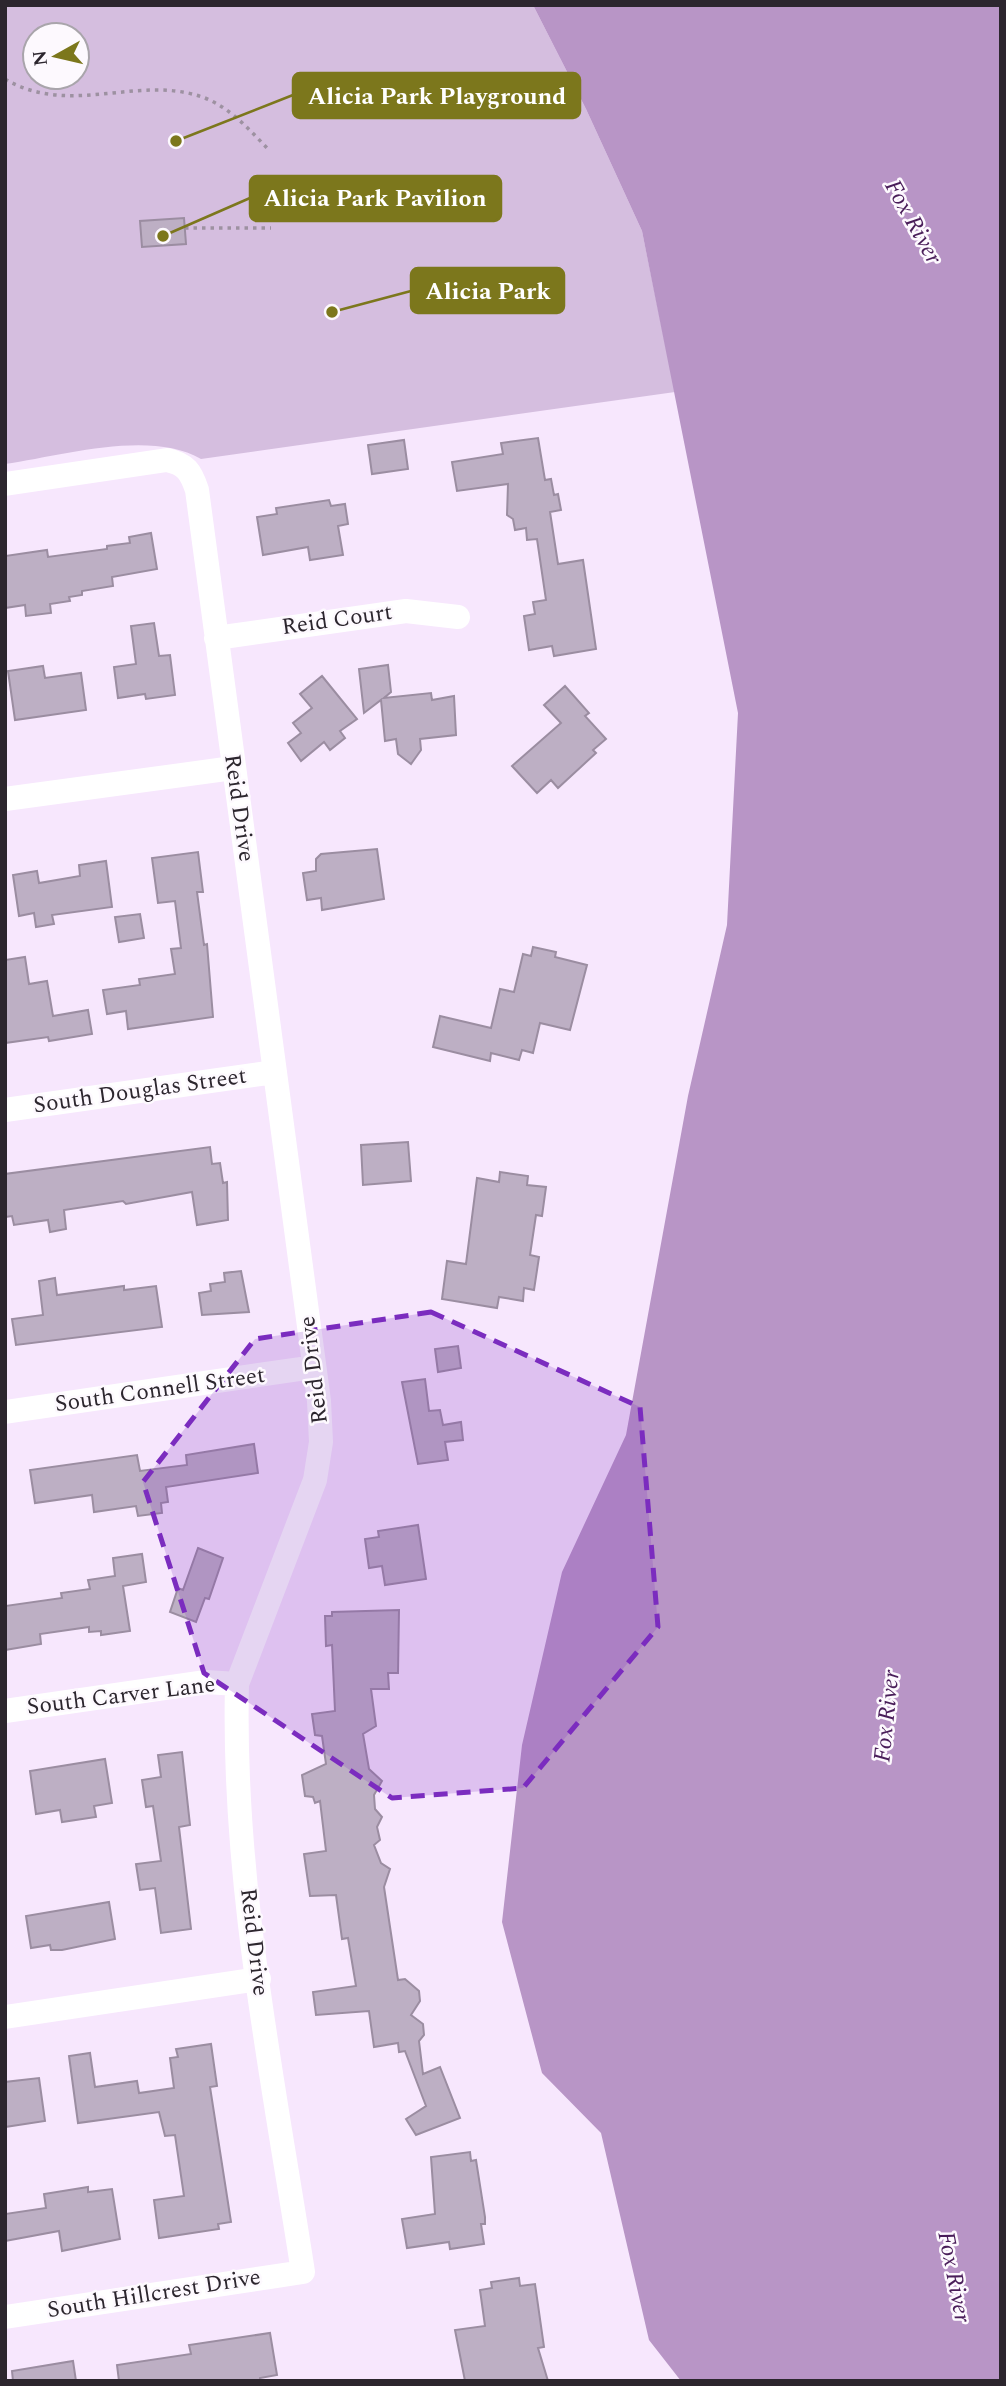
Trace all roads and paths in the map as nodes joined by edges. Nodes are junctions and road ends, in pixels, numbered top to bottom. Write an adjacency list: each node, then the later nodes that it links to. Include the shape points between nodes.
1 (5, 79): 2 (path, via 50,96 169,92 204,98 236,117)
2 (267, 148)
3 (185, 228): 4 (path)
4 (271, 228)
5 (5, 484): 7 (street, Reid Drive, via 167,460 180,463 191,472 197,490)
6 (458, 617): 7 (street, Reid Court, via 406,611)
7 (216, 638): 8 (street, Reid Drive)
8 (233, 768): 9 (street); 10 (street, Reid Drive)
9 (5, 799)
10 (275, 1072): 11 (street, South Douglas Street); 12 (street, Reid Drive)
11 (5, 1110)
12 (314, 1367): 13 (street, South Connell Street); 14 (street, Reid Drive, via 321,1442 318,1469)
13 (5, 1412)
14 (237, 1684): 15 (street, South Carver Lane, via 206,1682); 16 (street, Reid Drive, via 238,1806)
15 (5, 1710)
16 (258, 1979): 17 (street); 18 (street, Reid Drive)
17 (5, 2017)
18 (303, 2272): 19 (street, South Hillcrest Drive)
19 (5, 2317)

